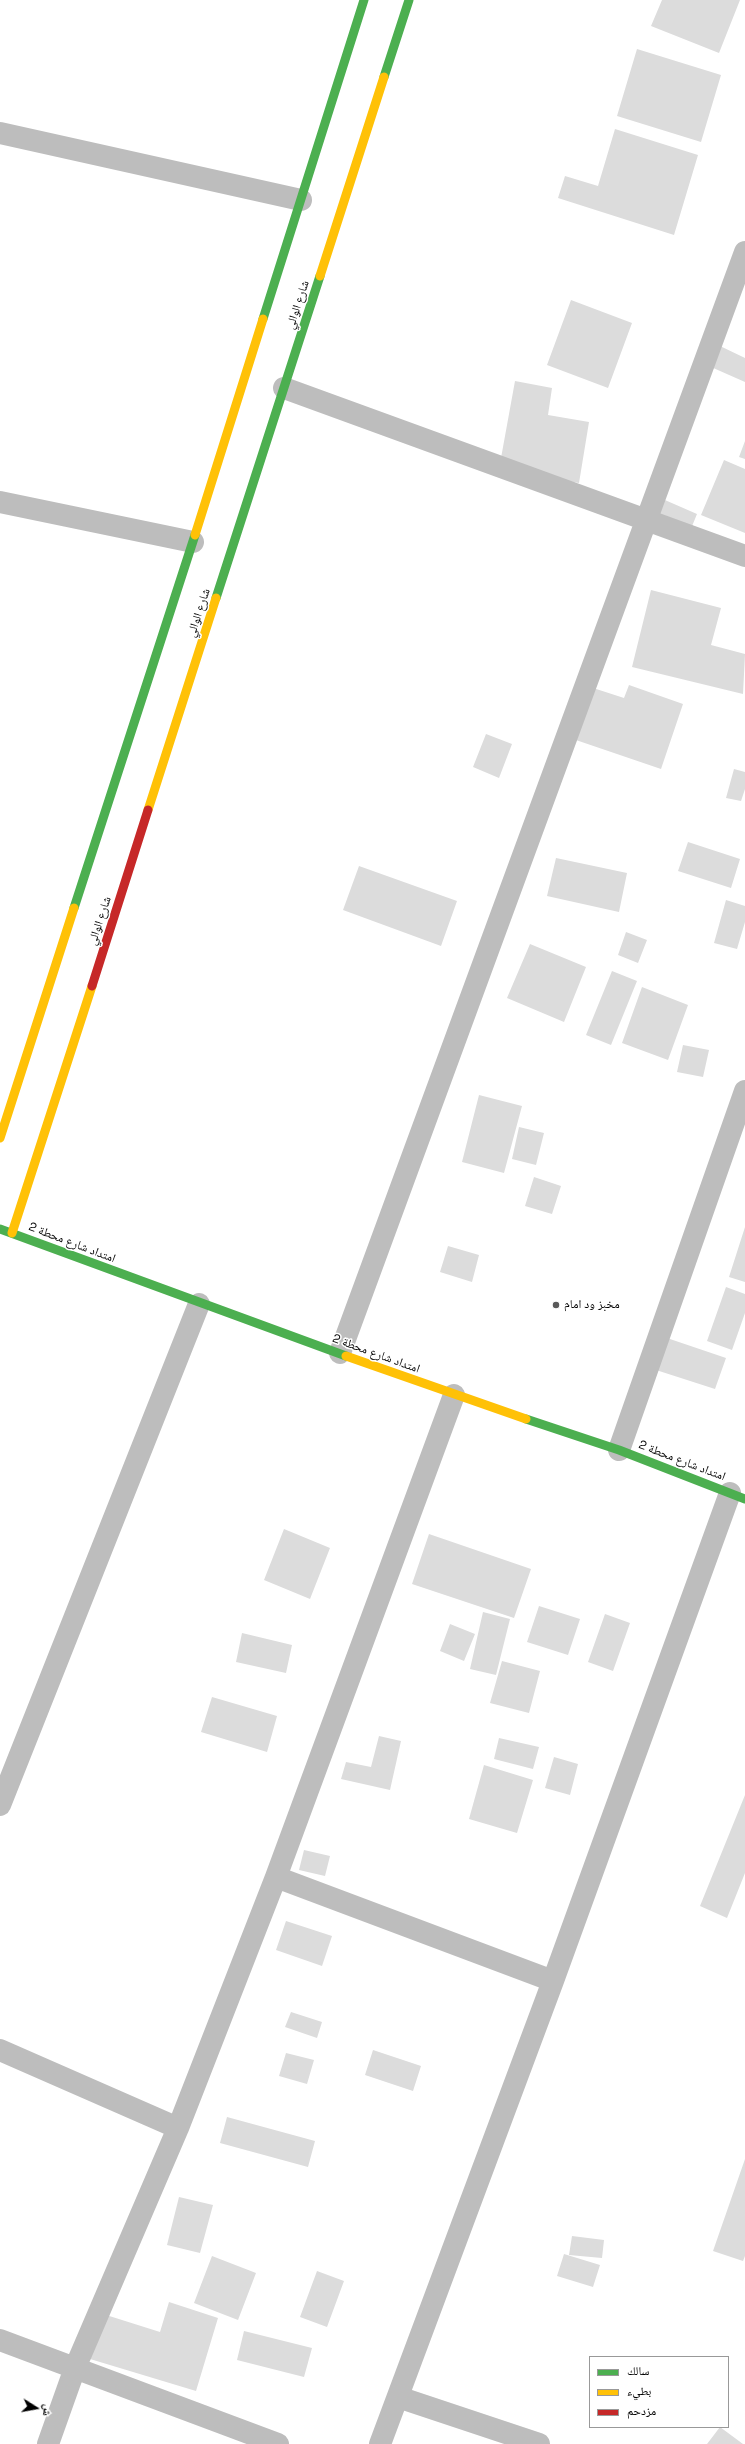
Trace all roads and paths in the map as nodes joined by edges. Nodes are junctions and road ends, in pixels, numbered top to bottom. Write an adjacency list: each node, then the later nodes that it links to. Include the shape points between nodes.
1 (364, 0): 4 (street)
2 (409, 0): 6 (street, شارع الوالي)
3 (0, 133): 4 (street)
4 (301, 200): 9 (street)
5 (745, 252): 8 (street)
6 (284, 388): 8 (street); 14 (street, شارع الوالي)
7 (0, 502): 9 (street)
8 (647, 519): 10 (street); 16 (street)
9 (193, 542): 12 (street)
10 (745, 556)
11 (745, 1092): 18 (street)
12 (0, 1138)
13 (0, 1229): 14 (street, امتداد شارع محطة 2)
14 (12, 1233): 15 (street, امتداد شارع محطة 2)
15 (199, 1304): 16 (street, امتداد شارع محطة 2); 20 (street)
16 (340, 1353): 17 (street, امتداد شارع محطة 2)
17 (454, 1395): 18 (street, امتداد شارع محطة 2); 21 (street)
18 (619, 1450): 19 (street, امتداد شارع محطة 2)
19 (737, 1496): 22 (street)
20 (0, 1805)
21 (276, 1877): 22 (street); 24 (street)
22 (553, 1981): 27 (street)
23 (0, 2050): 24 (street)
24 (178, 2128): 26 (street)
25 (0, 2340): 26 (street)
26 (75, 2368): 28 (street); 29 (street)
27 (398, 2397): 30 (street); 31 (street)
28 (48, 2444)
29 (278, 2444)
30 (380, 2444)
31 (539, 2444)

